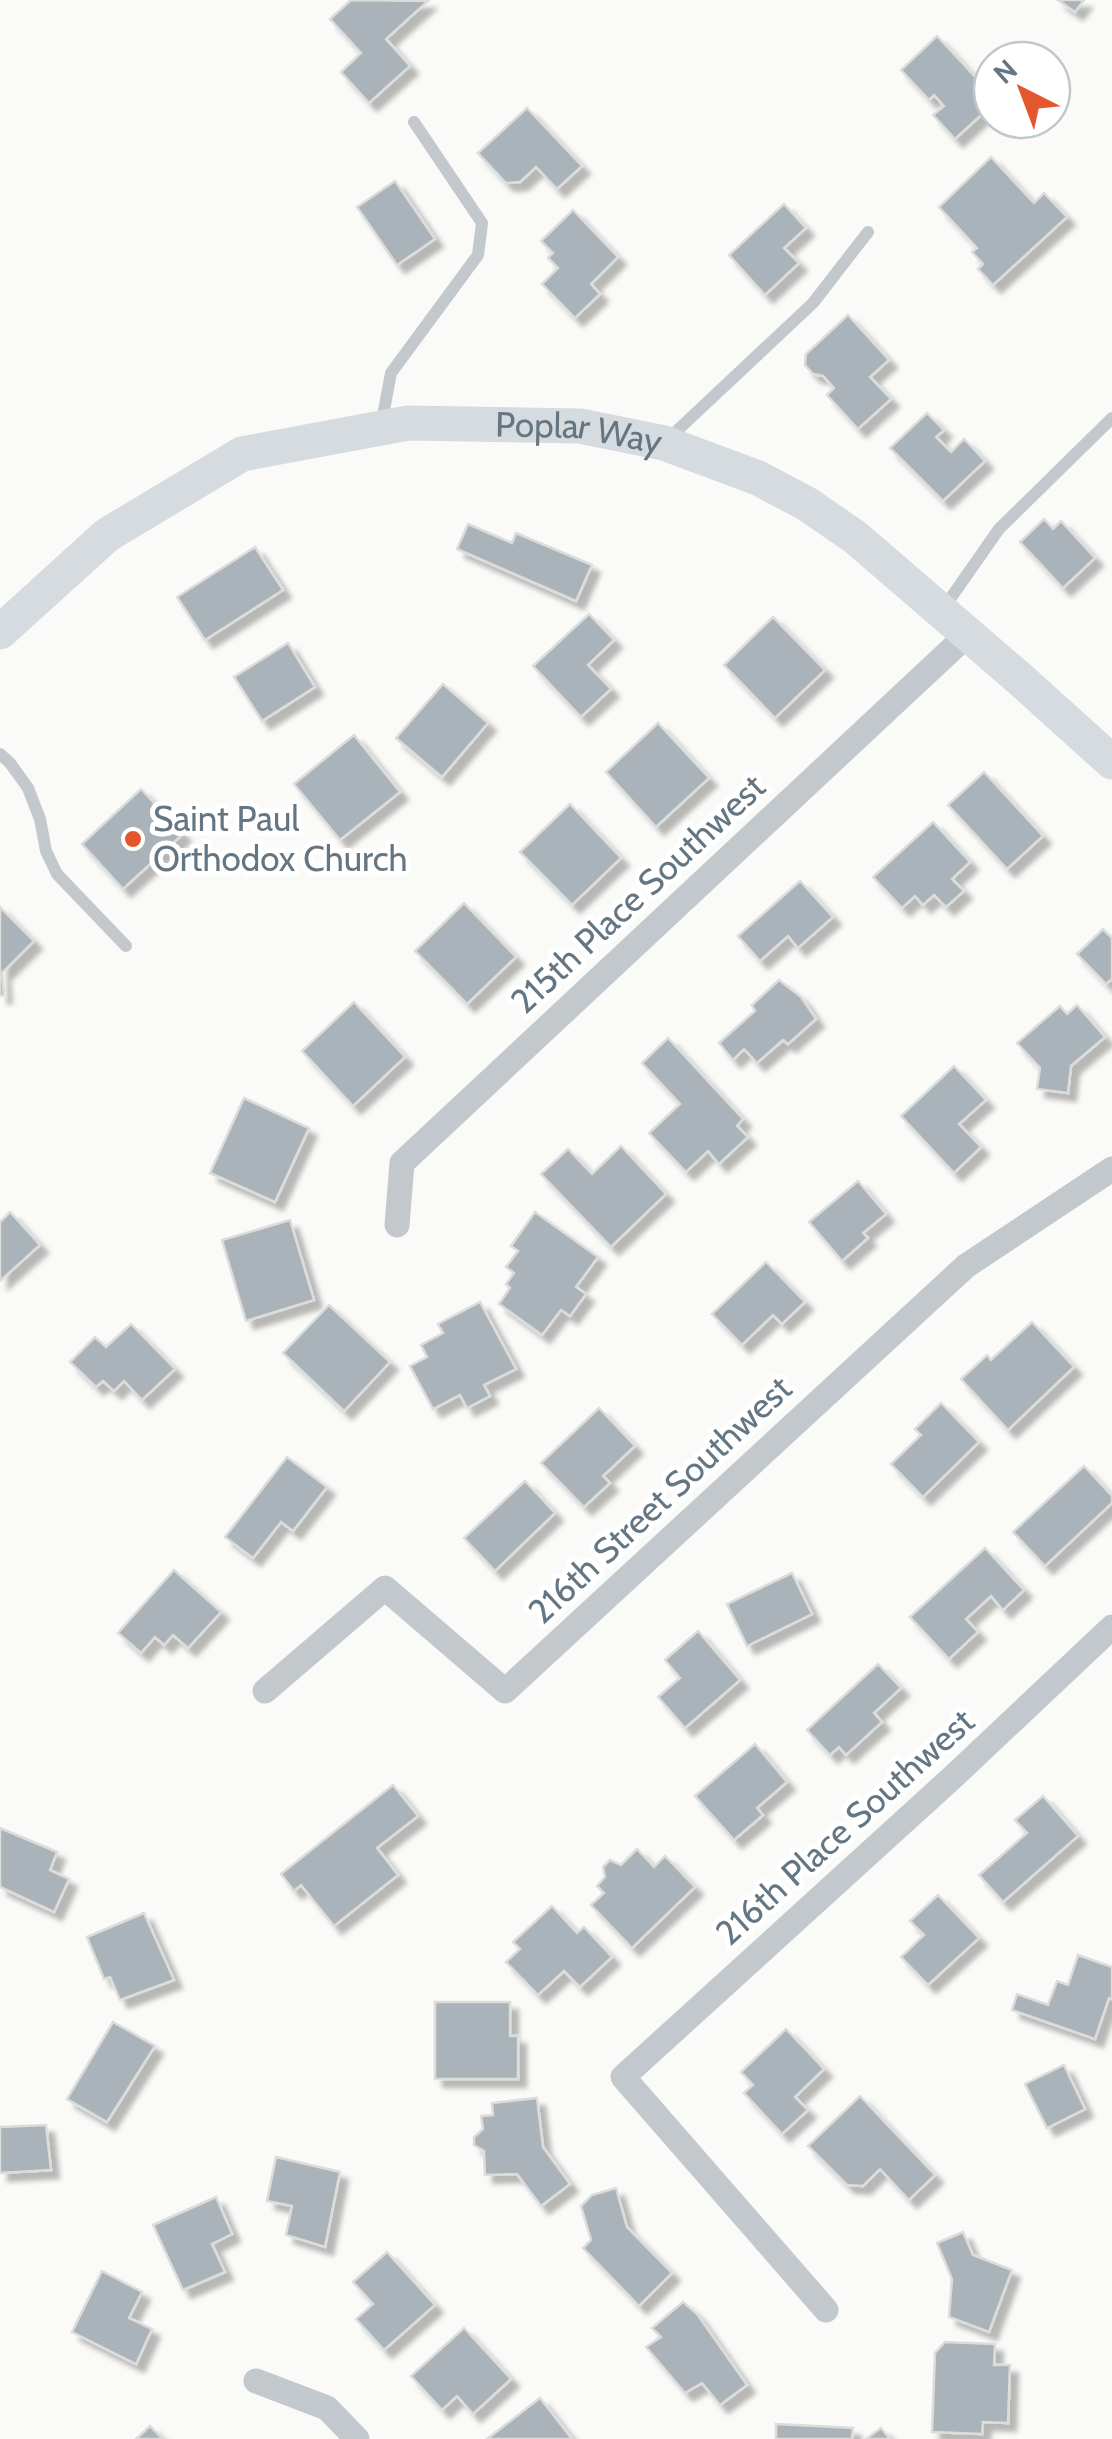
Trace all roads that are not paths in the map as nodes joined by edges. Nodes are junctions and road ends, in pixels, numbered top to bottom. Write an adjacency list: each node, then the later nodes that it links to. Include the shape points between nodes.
1 (414, 122): 4 (lane, via 482,223 478,255 391,373)
2 (868, 232): 5 (lane, via 813,302)
3 (1112, 418): 6 (lane, via 999,529)
4 (380, 428): 5 (main road, Poplar Way, via 580,426); 7 (main road, Poplar Way, via 242,454 107,535)
5 (664, 443): 6 (main road, Poplar Way, via 808,504)
6 (954, 623): 9 (main road, Poplar Way); 12 (street, 215th Place Southwest, via 402,1163)
7 (0, 632)
8 (0, 754): 10 (lane, via 28,788 57,874)
9 (1112, 762)
10 (126, 946)
11 (1112, 1169): 14 (street, 216th Street Southwest, via 966,1266 505,1691 384,1588)
12 (397, 1225)
13 (1112, 1627): 15 (street, 216th Place Southwest, via 623,2076)
14 (266, 1691)
15 (826, 2310)
16 (256, 2381): 17 (street, via 328,2408)
17 (357, 2439)

